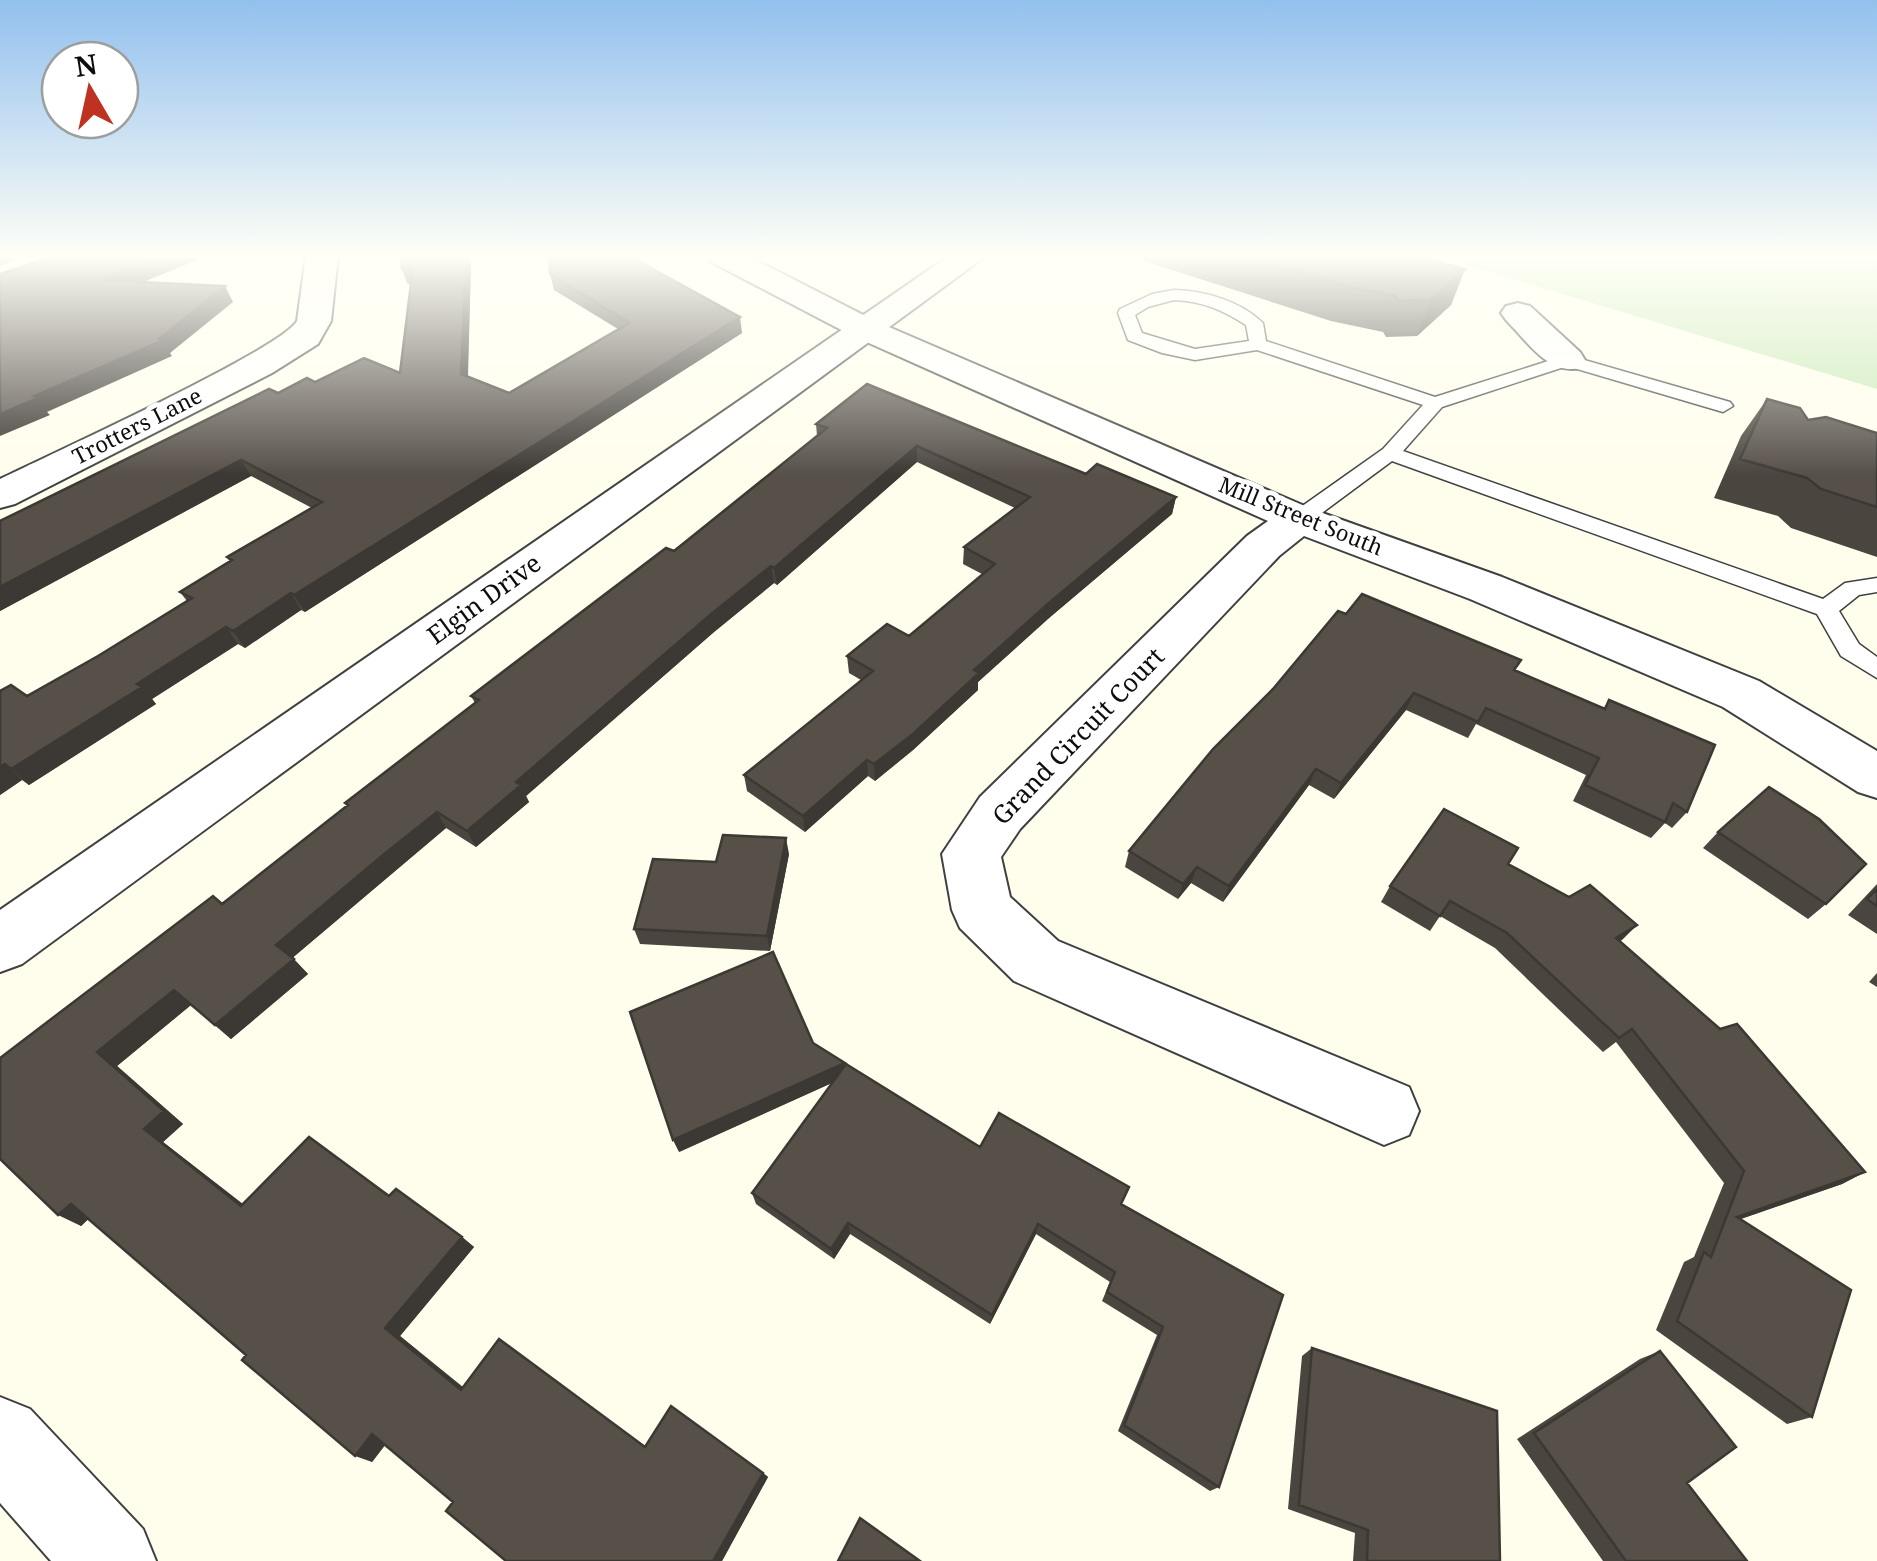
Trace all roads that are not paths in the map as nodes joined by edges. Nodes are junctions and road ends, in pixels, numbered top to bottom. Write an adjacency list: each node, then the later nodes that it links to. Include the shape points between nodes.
1 (310, 329): 12 (street, Trotters Lane, via 259,364)
2 (862, 329): 18 (street, Elgin Drive)
3 (865, 329): 13 (street, Mill Street South)
4 (1132, 329): 7 (lane, via 1167,351 1206,357)
5 (1255, 329): 7 (lane)
6 (1535, 329): 8 (street)
7 (1258, 344): 9 (lane)
8 (1567, 360): 9 (lane); 10 (lane)
9 (1435, 403): 11 (lane)
10 (1723, 406)
11 (1390, 453): 13 (lane); 15 (lane)
12 (0, 495)
13 (1298, 519): 17 (street, Mill Street South, via 1486,588 1740,694); 19 (street, Grand Circuit Court, via 1014,799 971,854 982,910 1036,961)
14 (1877, 585): 15 (lane, via 1853,588)
15 (1826, 609): 16 (lane, via 1850,650)
16 (1877, 669)
17 (1877, 777)
18 (0, 945)
19 (1384, 1111)
20 (0, 1439): 21 (street)
21 (111, 1561)

